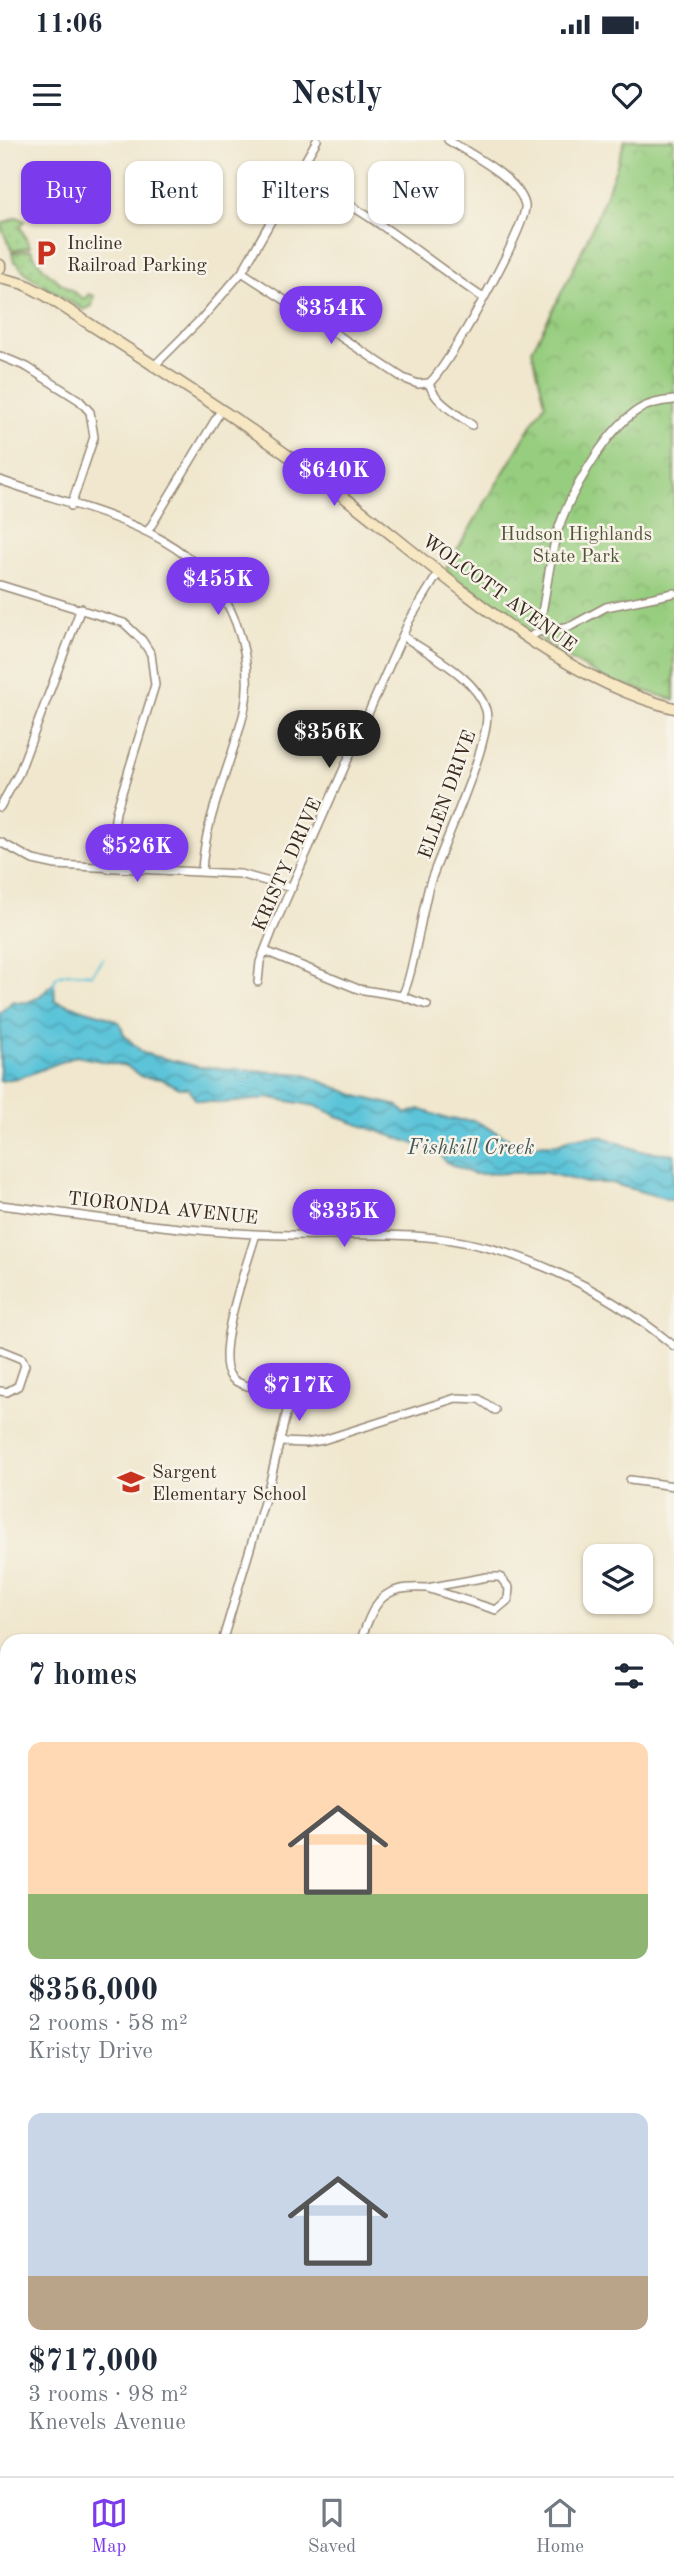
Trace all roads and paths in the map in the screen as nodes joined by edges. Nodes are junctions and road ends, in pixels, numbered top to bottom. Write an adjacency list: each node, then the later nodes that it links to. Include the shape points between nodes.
1 (317, 140): 3 (street)
2 (448, 140): 8 (street, via 501,175 525,203 526,217 514,244)
3 (306, 161)
4 (354, 210): 8 (street)
5 (270, 224): 6 (street)
6 (242, 272): 10 (street); 11 (street, via 403,378)
7 (0, 278): 10 (main road, WOLCOTT AVENUE, via 45,295)
8 (482, 297): 11 (street, via 448,362)
9 (0, 356): 16 (street, via 38,374 90,412 94,437)
10 (153, 367): 13 (main road, WOLCOTT AVENUE)
11 (429, 383): 14 (street, via 441,402)
12 (674, 400): 22 (street, via 651,403 629,416 574,494 555,542)
13 (220, 412): 17 (street); 18 (main road, WOLCOTT AVENUE, via 331,486)
14 (472, 425)
15 (0, 480): 16 (street)
16 (71, 506): 17 (street)
17 (148, 531): 28 (street, via 190,557 215,584 233,615 247,657 244,709 208,825)
18 (439, 572): 22 (main road, WOLCOTT AVENUE); 23 (street, KRISTY DRIVE)
19 (0, 585): 21 (street)
20 (674, 593): 22 (street, via 606,607 571,626)
21 (81, 608): 25 (street, via 19,773); 27 (street, via 124,624 137,634 151,654 156,674 152,701 116,812)
22 (534, 635): 24 (main road, WOLCOTT AVENUE, via 590,675)
23 (403, 636): 29 (street, KRISTY DRIVE); 32 (street, ELLEN DRIVE, via 469,684 482,702 488,723 429,885 408,987)
24 (674, 708)
25 (0, 807)
26 (0, 842): 27 (street, via 33,860)
27 (108, 869): 28 (street)
28 (202, 871): 29 (street, via 240,874)
29 (292, 888): 30 (street, KRISTY DRIVE)
30 (265, 951): 31 (street, KRISTY DRIVE); 32 (street, via 358,989)
31 (258, 982)
32 (401, 996): 33 (street)
33 (427, 1004)
34 (0, 1205): 35 (street, TIORONDA AVENUE)
35 (256, 1234): 36 (street, TIORONDA AVENUE, via 415,1236 508,1252 616,1304); 40 (street, via 225,1356 237,1382 287,1396)
36 (674, 1346)
37 (0, 1350): 38 (street, via 15,1354 25,1365 18,1386)
38 (0, 1391)
39 (495, 1410): 40 (street, via 479,1399 456,1398 323,1440)
40 (280, 1442): 44 (street)
41 (630, 1480): 42 (street)
42 (674, 1486)
43 (427, 1588): 43 (street, via 490,1611 504,1606 510,1595 500,1577); 45 (street, via 397,1588 384,1595)
44 (224, 1634)
45 (363, 1634)

